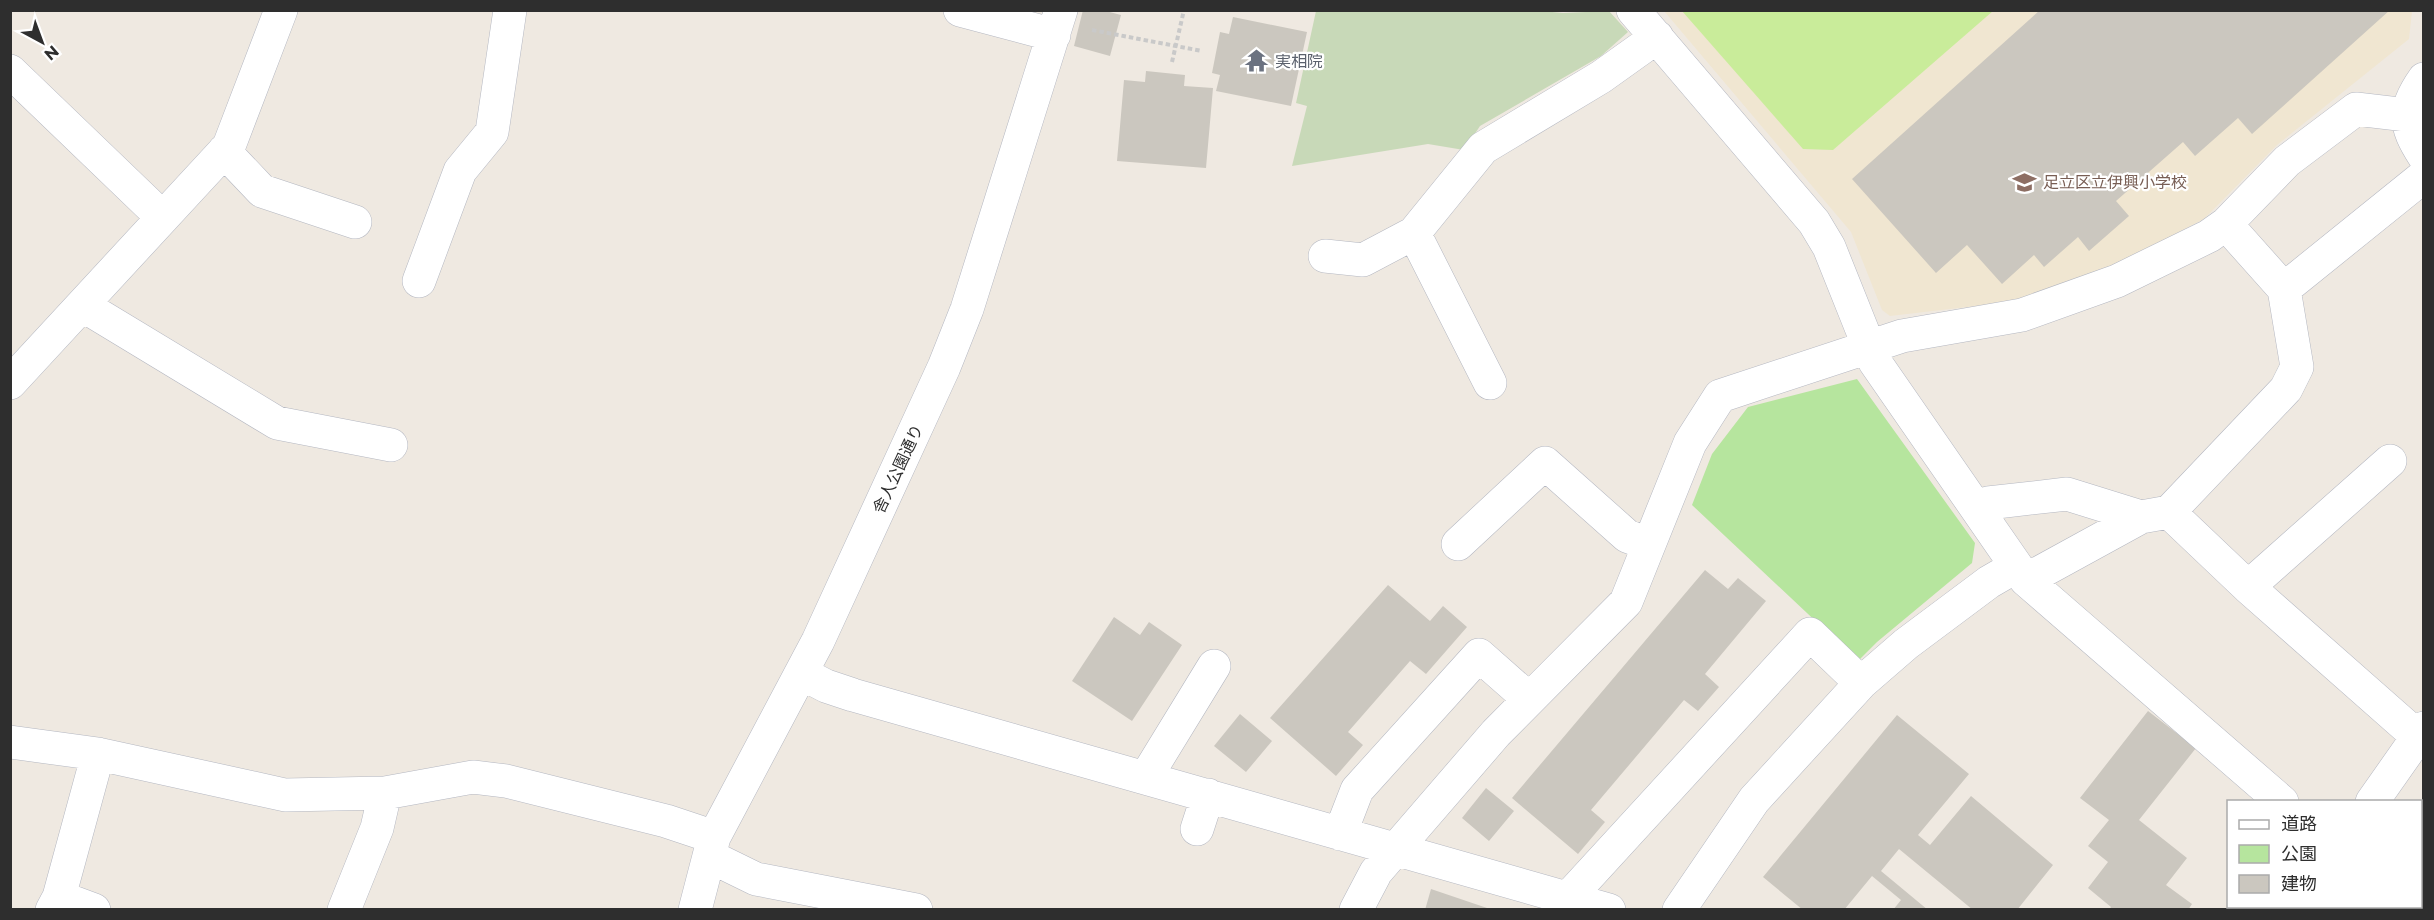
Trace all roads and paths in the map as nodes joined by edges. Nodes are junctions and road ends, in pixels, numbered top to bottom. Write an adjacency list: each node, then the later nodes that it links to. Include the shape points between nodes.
1 (281, 10): 14 (street)
2 (510, 10): 22 (street, via 492,132 460,171)
3 (960, 10): 6 (street)
4 (1184, 10): 8 (path)
5 (1633, 10): 7 (street)
6 (1066, 24): 8 (path); 37 (street, 舎人公園通り, via 944,367)
7 (1657, 37): 20 (street, via 1601,77 1483,148); 25 (street, via 1814,222 1829,247)
8 (1176, 45): 9 (path); 10 (path)
9 (1202, 51)
10 (1172, 62)
11 (10, 71): 17 (street)
12 (2424, 79): 13 (street, via 2415,91)
13 (2407, 115): 15 (street, via 2409,134); 19 (street, via 2356,109 2286,161)
14 (224, 151): 17 (street); 18 (street, via 262,190)
15 (2424, 156)
16 (2424, 176): 23 (street)
17 (162, 217): 24 (street)
18 (355, 222)
19 (2226, 224): 23 (street); 25 (street, via 2116,281 2022,315 1902,336)
20 (1414, 233): 21 (street, via 1364,260); 27 (street)
21 (1326, 256)
22 (419, 281)
23 (2284, 289): 31 (street, via 2296,368 2286,389)
24 (82, 305): 26 (street); 28 (street, via 277,423)
25 (1869, 349): 30 (street); 33 (street, via 1720,396 1690,443)
26 (15, 368)
27 (1490, 383)
28 (391, 444)
29 (2390, 461): 35 (street)
30 (1977, 509): 31 (street, via 1988,503 2067,494); 34 (street)
31 (2155, 514): 34 (street); 35 (street)
32 (1458, 544): 33 (street, via 1545,463 1627,536)
33 (1648, 544): 39 (street, via 1626,602)
34 (2021, 573): 38 (street, via 1989,582); 46 (street)
35 (2248, 587): 40 (street)
36 (1214, 666): 43 (street)
37 (801, 673): 43 (street, via 853,695); 50 (street, 舎人公園通り)
38 (1861, 683): 53 (street, via 1810,634); 60 (street, via 1754,800)
39 (1529, 699): 49 (street, via 1479,655 1357,790); 51 (street)
40 (2420, 732): 47 (street)
41 (10, 742): 42 (street)
42 (98, 754): 44 (street, via 285,795); 52 (street)
43 (1146, 777): 45 (street)
44 (385, 793): 50 (street, via 473,777 506,781 666,821); 55 (street, via 377,828)
45 (1208, 795): 48 (street); 49 (street)
46 (2281, 800)
47 (2373, 800)
48 (1197, 829)
49 (1340, 834): 51 (street)
50 (712, 847): 56 (street, 舎人公園通り); 57 (street, via 756,879)
51 (1394, 851): 53 (street); 58 (street, via 1376,872)
52 (56, 903): 54 (street)
53 (1563, 903): 59 (street)
54 (94, 909)
55 (344, 909)
56 (695, 909)
57 (916, 909)
58 (1356, 909)
59 (1609, 909)
60 (1679, 909)

